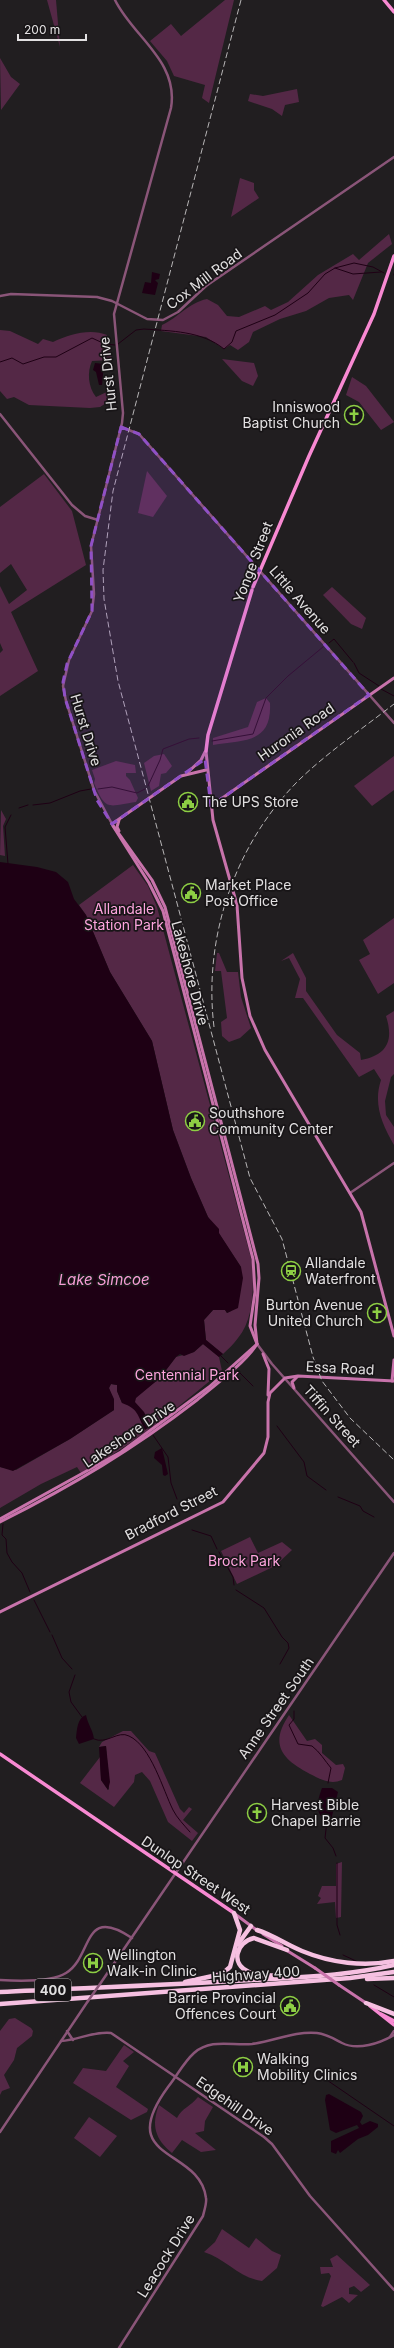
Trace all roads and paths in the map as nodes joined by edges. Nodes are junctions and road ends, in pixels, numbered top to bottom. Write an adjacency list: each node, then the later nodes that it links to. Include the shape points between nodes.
1 (115, 0): 7 (street, Hurst Drive, via 164,67 172,94 171,108)
2 (384, 0): 3 (main road)
3 (394, 12)
4 (394, 157): 7 (street, Cox Mill Road, via 206,286 171,317 155,321)
5 (394, 256): 11 (main road, Yonge Street, via 374,314)
6 (0, 296): 7 (street, Cox Mill Road, via 11,294 97,297)
7 (116, 304): 9 (street, Hurst Drive, via 114,329 123,414)
8 (0, 414): 10 (street, via 80,512)
9 (121, 427): 10 (street, Hurst Drive); 11 (street, Little Avenue, via 139,434)
10 (98, 520): 20 (street, Hurst Drive, via 91,554 93,604 67,664 63,689 97,800)
11 (259, 570): 13 (street, Little Avenue); 15 (main road, Yonge Street, via 208,735)
12 (394, 678): 13 (main road, Huronia Road)
13 (370, 695): 14 (street, Little Avenue); 18 (main road, Huronia Road)
14 (394, 723)
15 (206, 751): 16 (main road, Yonge Street); 17 (main road, via 200,761)
16 (206, 770): 17 (main road); 18 (main road, Yonge Street)
17 (186, 773): 19 (main road)
18 (212, 806): 23 (main road, Yonge Street, via 219,845 237,910 244,988 253,1025 265,1050)
19 (120, 819): 20 (main road); 21 (main road, via 117,827)
20 (112, 824): 21 (main road, Lakeshore Drive); 25 (main road, Lakeshore Drive, via 114,831 149,883 162,911 253,1259 255,1292 250,1326)
21 (120, 833): 25 (main road, Lakeshore Drive, via 162,900 186,988 258,1264 255,1325)
22 (394, 1162): 23 (street)
23 (350, 1193): 24 (main road, Yonge Street, via 361,1212)
24 (394, 1336)
25 (257, 1344): 26 (street, Tiffin Street); 28 (main road); 28 (main road)
26 (263, 1354): 30 (street, Tiffin Street); 33 (main road, Bradford Street, via 269,1369)
27 (394, 1360): 31 (main road)
28 (234, 1366): 34 (main road, Lakeshore Drive)
29 (298, 1376): 30 (main road, Essa Road); 31 (main road, Essa Road); 32 (main road, via 292,1380)
30 (285, 1378): 32 (street, Tiffin Street); 33 (main road)
31 (393, 1381)
32 (294, 1388): 35 (street, Tiffin Street)
33 (269, 1397): 39 (main road, Bradford Street, via 268,1437 264,1453 223,1502)
34 (149, 1435): 36 (main road, via 100,1466); 37 (main road, Lakeshore Drive, via 84,1478)
35 (394, 1502)
36 (0, 1519)
37 (0, 1522)
38 (394, 1553): 41 (street, Anne Street South)
39 (0, 1612)
40 (0, 1754): 41 (main road, Dunlop Street West)
41 (175, 1874): 42 (main road, Dunlop Street West); 45 (street, Anne Street South)
42 (234, 1913): 43 (main road, Dunlop Street West); 46 (highway, via 240,1930)
43 (251, 1926): 44 (main road, Dunlop Street West); 46 (highway)
44 (258, 1930): 47 (main road, Dunlop Street West); 48 (highway, via 302,1951 324,1958 352,1963)
45 (132, 1938): 54 (street, via 112,1928 99,1929 90,1936 79,1960 66,1973 49,1978); 63 (street, Anne Street South, bridge)
46 (236, 1947): 55 (highway, via 230,1967 222,1974)
47 (287, 1950): 51 (highway, via 254,1938 240,1945 237,1960 243,1969 254,1974); 57 (main road, Dunlop Street West, bridge)
48 (394, 1961)
49 (394, 1965): 51 (highway, Highway 400 / 400, via 359,1972)
50 (394, 1972): 52 (highway, Highway 400 / 400)
51 (294, 1977): 55 (highway, Highway 400 / 400)
52 (350, 1978): 53 (highway); 58 (highway, Highway 400 / 400)
53 (394, 1978)
54 (0, 1980)
55 (160, 1986): 56 (highway, Highway 400 / 400)
56 (0, 1992)
57 (366, 2003): 59 (main road, Dunlop Street West); 60 (highway)
58 (0, 2004)
59 (381, 2014): 61 (main road, Dunlop Street West); 62 (main road, Dunlop Street West)
60 (394, 2014)
61 (394, 2021)
62 (394, 2025)
63 (67, 2031): 67 (street); 68 (street, Anne Street South)
64 (394, 2031): 66 (street)
65 (394, 2035): 66 (street, Leacock Drive)
66 (390, 2037): 69 (street, Leacock Drive, via 355,2047 328,2035 311,2033 289,2034 253,2044 214,2043 196,2051)
67 (74, 2040): 68 (street, Edgehill Drive); 69 (street, Edgehill Drive, via 101,2032 111,2034)
68 (61, 2041): 70 (street, Anne Street South)
69 (175, 2077): 71 (street, Edgehill Drive, via 272,2144 310,2196); 72 (street, Leacock Drive, via 151,2115 151,2134 156,2145 197,2179 206,2199 203,2216)
70 (0, 2132)
71 (394, 2290)
72 (119, 2348)

